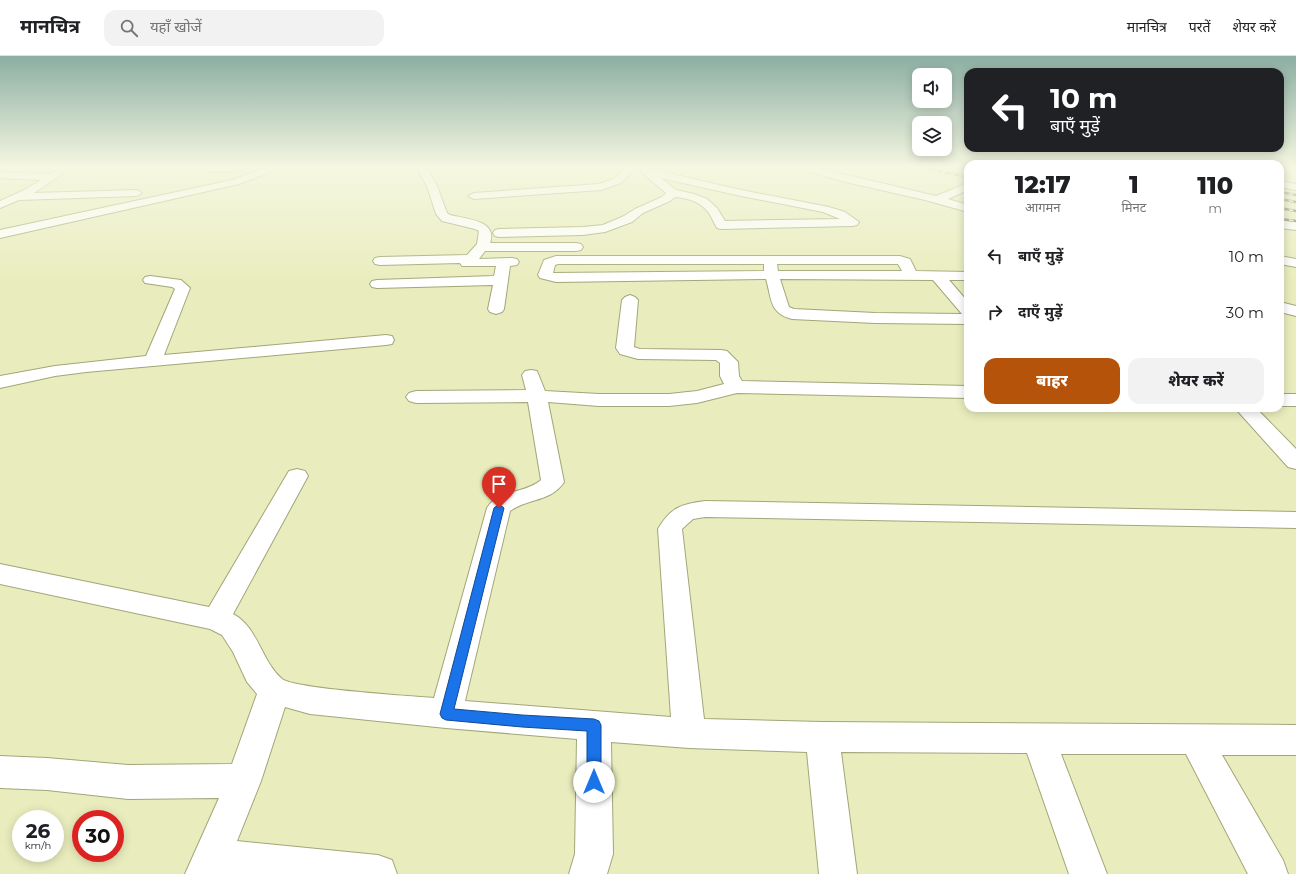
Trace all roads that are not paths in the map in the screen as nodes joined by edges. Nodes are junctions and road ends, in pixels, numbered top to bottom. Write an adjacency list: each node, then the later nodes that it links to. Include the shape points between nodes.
1 (128, 206): 9 (street)
2 (439, 206): 10 (street, via 446,218 482,227)
3 (650, 206): 10 (street, via 605,228)
4 (709, 206): 7 (street, via 716,212)
5 (810, 206): 7 (street, via 840,214 853,222)
6 (1284, 224): 8 (street)
7 (721, 225): 11 (street)
8 (1296, 226)
9 (0, 234)
10 (486, 234): 14 (street)
11 (726, 239)
12 (589, 247): 14 (street)
13 (822, 247): 15 (street)
14 (481, 248): 19 (street)
15 (893, 248)
16 (1284, 250): 17 (street)
17 (1296, 253)
18 (380, 261): 19 (street)
19 (470, 261): 22 (street); 30 (street)
20 (545, 261): 25 (street, via 548,266 546,276)
21 (1284, 261): 24 (street)
22 (504, 262): 23 (street); 29 (street)
23 (524, 262)
24 (1296, 263)
25 (771, 267): 26 (street); 37 (street, via 782,309 792,314)
26 (936, 275): 27 (street); 33 (street)
27 (964, 276)
28 (150, 280): 39 (street, via 176,283 182,288)
29 (501, 280): 30 (street); 35 (street)
30 (459, 281): 31 (street)
31 (377, 284)
32 (630, 300): 42 (street, via 626,350 638,354 721,355 729,362 730,379)
33 (964, 306)
34 (1284, 308): 36 (street)
35 (496, 309)
36 (1296, 311)
37 (964, 319)
38 (386, 340): 39 (street)
39 (153, 361): 40 (street, via 55,371)
40 (0, 382)
41 (534, 386): 42 (street, via 598,400 669,400 697,397); 44 (street); 54 (street, via 553,482 537,494 505,502 499,508)
42 (737, 387): 43 (street)
43 (964, 392)
44 (416, 397)
45 (1284, 400): 46 (street)
46 (1296, 400)
47 (1249, 412): 48 (street)
48 (1296, 462)
49 (297, 476): 52 (street)
50 (1296, 520): 56 (street, via 713,509 689,511 675,519 670,529)
51 (0, 574): 52 (street)
52 (216, 619): 53 (street, via 232,627 258,673)
53 (274, 691): 54 (street, via 310,700); 62 (street)
54 (446, 714): 55 (street)
55 (594, 725): 56 (street); 65 (street, via 594,854)
56 (689, 733): 57 (street)
57 (822, 737): 58 (street); 66 (street)
58 (1038, 738): 59 (street); 67 (street)
59 (1195, 739): 60 (street); 68 (street)
60 (1296, 740)
61 (0, 772): 62 (street, via 128,782)
62 (244, 781): 63 (street)
63 (207, 866): 64 (street)
64 (378, 874)
65 (588, 874)
66 (838, 874)
67 (1088, 874)
68 (1269, 874)

